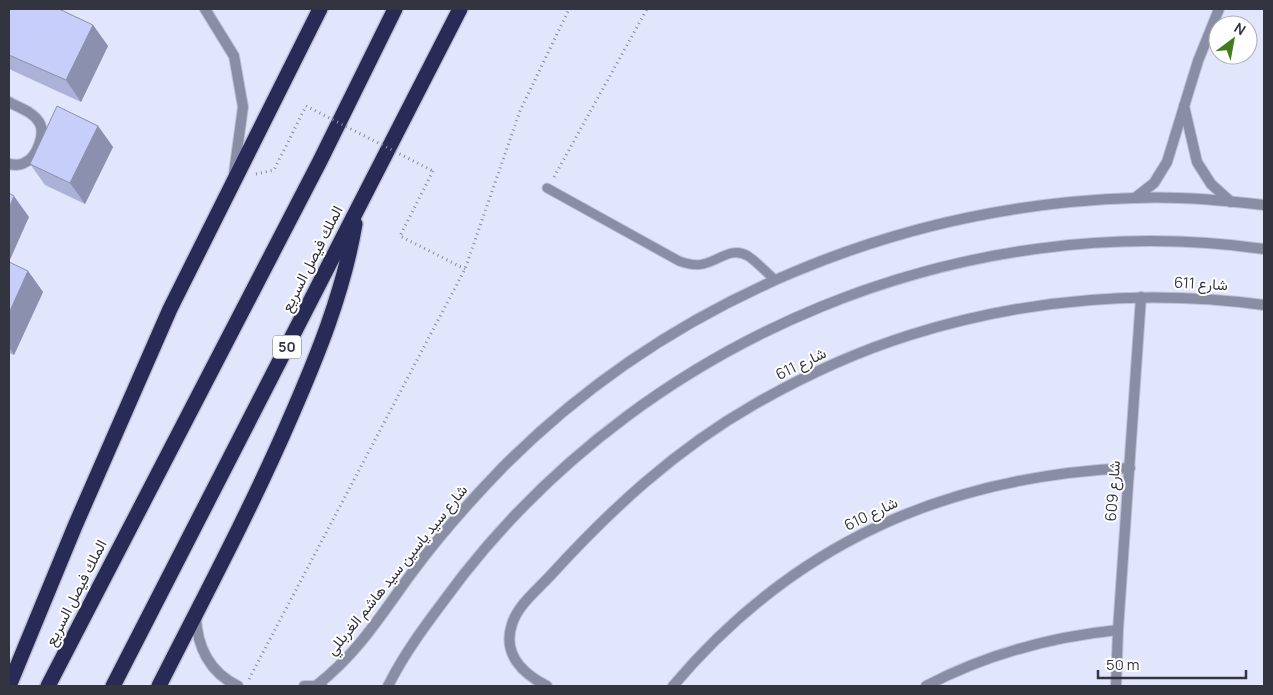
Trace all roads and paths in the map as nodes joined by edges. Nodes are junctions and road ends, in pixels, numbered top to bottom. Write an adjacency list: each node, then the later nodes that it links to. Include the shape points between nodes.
1 (205, 9): 12 (street, via 234,56 243,107)
2 (320, 9): 12 (highway)
3 (395, 9): 27 (highway, الملك فيصل السريع, via 320,161)
4 (460, 9): 17 (highway, الملك فيصل السريع / 50)
5 (569, 9): 19 (path, via 520,111)
6 (647, 9): 13 (path)
7 (1219, 9): 9 (street)
8 (9, 102): 10 (street, via 32,114 42,130 42,137 30,159 18,165)
9 (1184, 106): 14 (street, via 1167,162 1154,183); 15 (street, via 1197,162 1211,184)
10 (9, 164)
11 (274, 170): 19 (path, bridge, via 306,106 433,171 400,236)
12 (234, 180): 26 (highway, via 170,309)
13 (547, 188): 20 (lane, via 679,261 704,264 727,254 741,254)
14 (1135, 198): 15 (street, شارع سيد ياسين سيد هاشم الغربللي); 20 (street, شارع سيد ياسين سيد هاشم الغربللي, via 1035,206 946,222 864,245)
15 (1231, 202): 16 (street, شارع سيد ياسين سيد هاشم الغربللي)
16 (1264, 205)
17 (357, 210): 24 (highway, via 341,286 317,359 261,484); 28 (highway, الملك فيصل السريع / 50)
18 (1264, 249): 34 (street, via 1208,242 1123,241 1040,248 919,272 798,315 754,336 666,389 622,420 554,476 487,546 428,622)
19 (465, 268): 31 (path)
20 (775, 280): 33 (street, شارع سيد ياسين سيد هاشم الغربللي, via 667,336 594,387 550,423 471,500 440,536 355,652)
21 (1141, 297): 22 (street, شارع 611); 23 (street, شارع 609); 35 (street, شارع 611, via 1037,306 954,322 831,366 719,426 641,484 605,517 517,612 510,635 513,657 527,675)
22 (1264, 305)
23 (1130, 468): 25 (street, شارع 609); 36 (street, شارع 610, via 1054,474 997,484 942,500 872,529 805,566 774,589 716,638)
24 (195, 614): 29 (highway); 30 (street, via 200,646 207,660 217,672)
25 (1118, 630): 37 (street, via 1043,641 1007,651); 38 (street, شارع 609)
26 (9, 686)
27 (48, 686)
28 (113, 686)
29 (159, 686)
30 (238, 686)
31 (245, 686)
32 (304, 686): 33 (street)
33 (321, 686)
34 (388, 686)
35 (548, 686)
36 (672, 686)
37 (926, 686)
38 (1116, 686)

